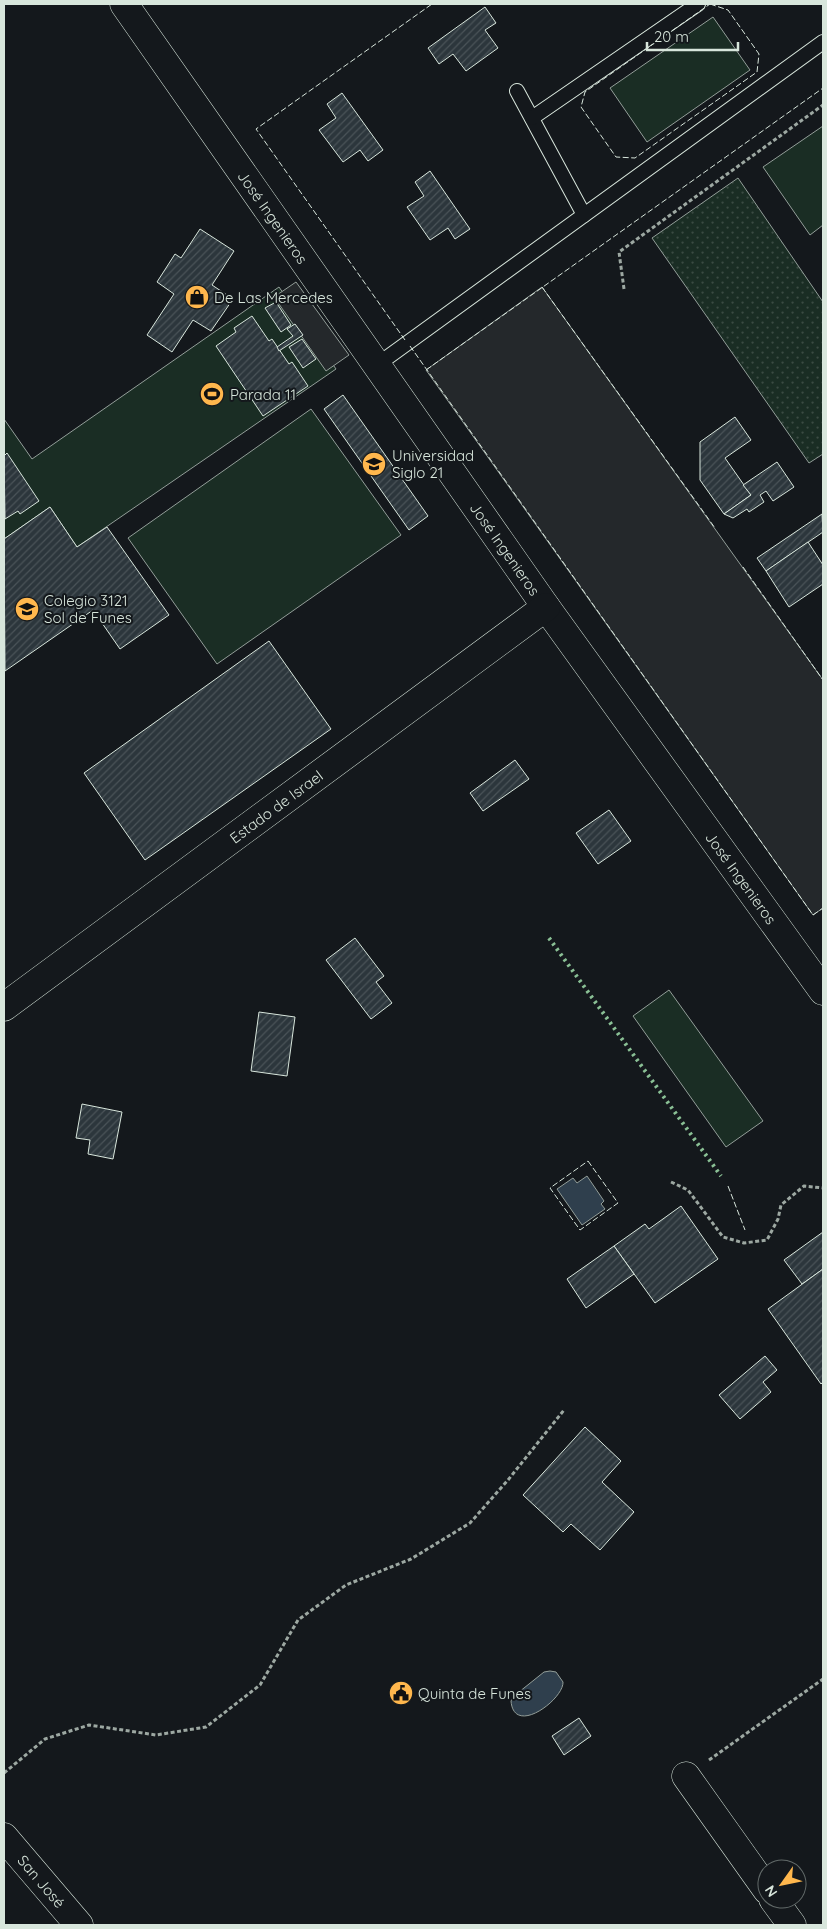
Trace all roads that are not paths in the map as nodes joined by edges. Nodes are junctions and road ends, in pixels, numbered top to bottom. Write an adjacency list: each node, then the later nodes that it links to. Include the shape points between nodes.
1 (124, 4): 7 (street, José Ingenieros)
2 (698, 4): 5 (lane)
3 (823, 42): 6 (lane)
4 (517, 91): 5 (lane)
5 (532, 118): 6 (lane)
6 (584, 215): 7 (lane)
7 (377, 365): 8 (street, José Ingenieros)
8 (546, 607): 9 (street, José Ingenieros); 11 (street, Estado de Israel)
9 (814, 960): 10 (street, José Ingenieros)
10 (823, 991)
11 (4, 1007)
12 (686, 1776): 14 (street)
13 (4, 1838): 16 (street, San José)
14 (757, 1876)
15 (780, 1909): 17 (street)
16 (78, 1925)
17 (792, 1925)

